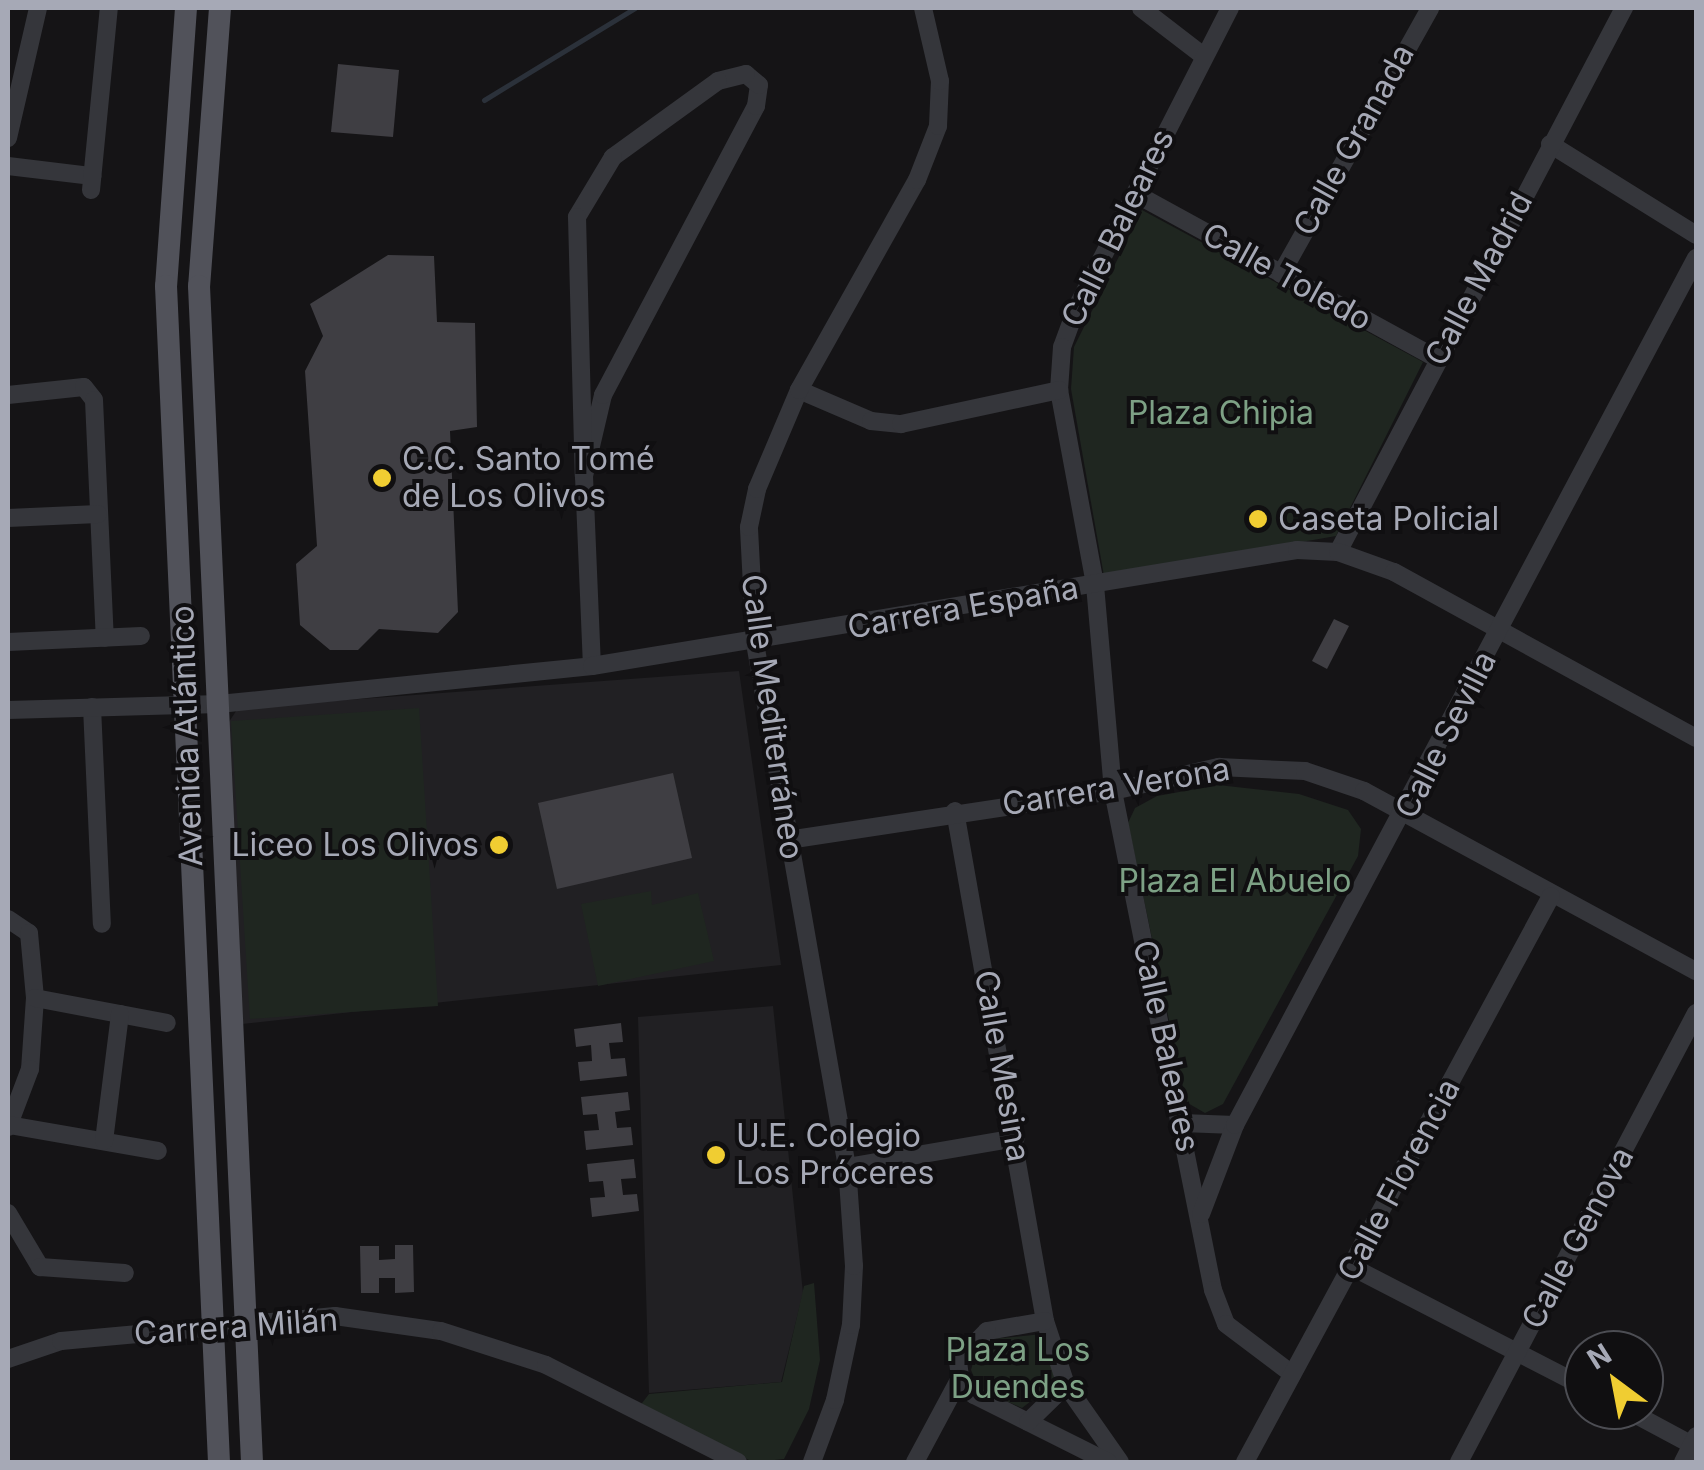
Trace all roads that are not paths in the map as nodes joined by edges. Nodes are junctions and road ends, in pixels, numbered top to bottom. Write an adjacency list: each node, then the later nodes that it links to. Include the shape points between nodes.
1 (38, 8): 11 (street)
2 (109, 8): 13 (street, via 92,183)
3 (186, 8): 33 (main road, Avenida Atlántico, via 166,286)
4 (220, 8): 34 (main road, Avenida Atlántico, via 199,286)
5 (923, 8): 19 (street, Calle Mediterráneo, via 940,81 938,126 917,180)
6 (1141, 8): 10 (street)
7 (1230, 8): 10 (street, Calle Baleares)
8 (1430, 8): 17 (street, Calle Granada)
9 (1624, 8): 12 (street, Calle Madrid)
10 (1202, 55): 14 (street, Calle Baleares)
11 (8, 138)
12 (1550, 144): 15 (street); 18 (street, Calle Madrid)
13 (8, 166)
14 (1136, 194): 17 (street, Calle Toledo); 20 (street, Calle Baleares, via 1076,309 1062,347)
15 (1696, 234)
16 (1696, 258): 27 (street, Calle Sevilla)
17 (1281, 274): 18 (street, Calle Toledo)
18 (1438, 359): 25 (street, Calle Madrid)
19 (800, 390): 20 (street, via 871,421 901,424); 31 (street, Calle Mediterráneo, via 757,489 749,526)
20 (1059, 390): 26 (street, Calle Baleares)
21 (8, 395): 23 (street, via 84,388 90,393)
22 (584, 476): 22 (street, via 603,395 756,106 759,85 746,74 718,81 612,158 578,218); 32 (street)
23 (98, 514): 24 (street); 29 (street)
24 (8, 518)
25 (1338, 552): 26 (street, Carrera España, via 1298,550); 27 (street, Carrera España, via 1394,572)
26 (1094, 585): 31 (street, Carrera España); 38 (street, Calle Baleares)
27 (1498, 634): 37 (street, Carrera España); 40 (street, Calle Sevilla)
28 (142, 636): 29 (street)
29 (104, 638): 30 (street)
30 (8, 642)
31 (755, 644): 32 (street, Carrera España); 41 (street, Calle Mediterráneo)
32 (592, 666): 34 (street, Carrera España)
33 (185, 703): 34 (street, Carrera España); 35 (street, Carrera España); 63 (main road, Avenida Atlántico)
34 (219, 704): 62 (main road, Avenida Atlántico)
35 (92, 706): 36 (street, Carrera España); 44 (street)
36 (8, 710)
37 (1696, 738)
38 (1113, 792): 39 (street, Carrera Verona); 40 (street, Carrera Verona, via 1219,767 1261,766 1306,770); 50 (street, Calle Baleares)
39 (955, 812): 41 (street, Carrera Verona); 53 (street, Calle Mesina)
40 (1406, 813): 42 (street, Carrera Verona); 51 (street, Calle Sevilla)
41 (788, 840): 56 (street, Calle Mediterráneo)
42 (1551, 896): 45 (street, Carrera Verona); 59 (street, Calle Florencia)
43 (8, 919): 46 (street, via 29,933)
44 (102, 924)
45 (1696, 971)
46 (35, 998): 48 (street); 52 (street, via 30,1068)
47 (1696, 1013): 64 (street, Calle Genova)
48 (120, 1014): 49 (street); 54 (street)
49 (168, 1024)
50 (1182, 1123): 51 (street); 58 (street, Calle Baleares)
51 (1235, 1125): 58 (street, Calle Sevilla)
52 (8, 1126): 54 (street)
53 (1016, 1138): 56 (street); 61 (street, Calle Mesina)
54 (104, 1141): 55 (street)
55 (158, 1151)
56 (848, 1167): 76 (street, Calle Mediterráneo, via 851,1325 835,1400)
57 (8, 1213): 60 (street, via 40,1267)
58 (1200, 1214): 66 (street, Calle Baleares, via 1212,1290 1226,1324)
59 (1352, 1268): 64 (street); 66 (street, Calle Florencia)
60 (125, 1273)
61 (1045, 1321): 68 (street, via 988,1331 958,1361); 69 (street, Calle Mesina)
62 (248, 1324): 63 (street, Carrera Milán); 74 (main road, Avenida Atlántico); 75 (street, Carrera Milán, via 335,1316 441,1331 546,1365)
63 (214, 1325): 65 (street, Carrera Milán, via 61,1341); 73 (main road, Avenida Atlántico)
64 (1518, 1352): 67 (street); 81 (street, Calle Genova)
65 (8, 1360)
66 (1292, 1374): 80 (street, Calle Florencia)
67 (1564, 1376)
68 (960, 1378): 70 (street, via 974,1395); 77 (street)
69 (1066, 1385): 70 (street); 79 (street, Calle Mesina)
70 (1028, 1422): 78 (street)
71 (1664, 1428): 72 (street)
72 (1695, 1443): 82 (street)
73 (218, 1462)
74 (252, 1462)
75 (738, 1462)
76 (812, 1462)
77 (915, 1462)
78 (1108, 1462)
79 (1120, 1462)
80 (1245, 1462)
81 (1459, 1462)
82 (1682, 1462)

